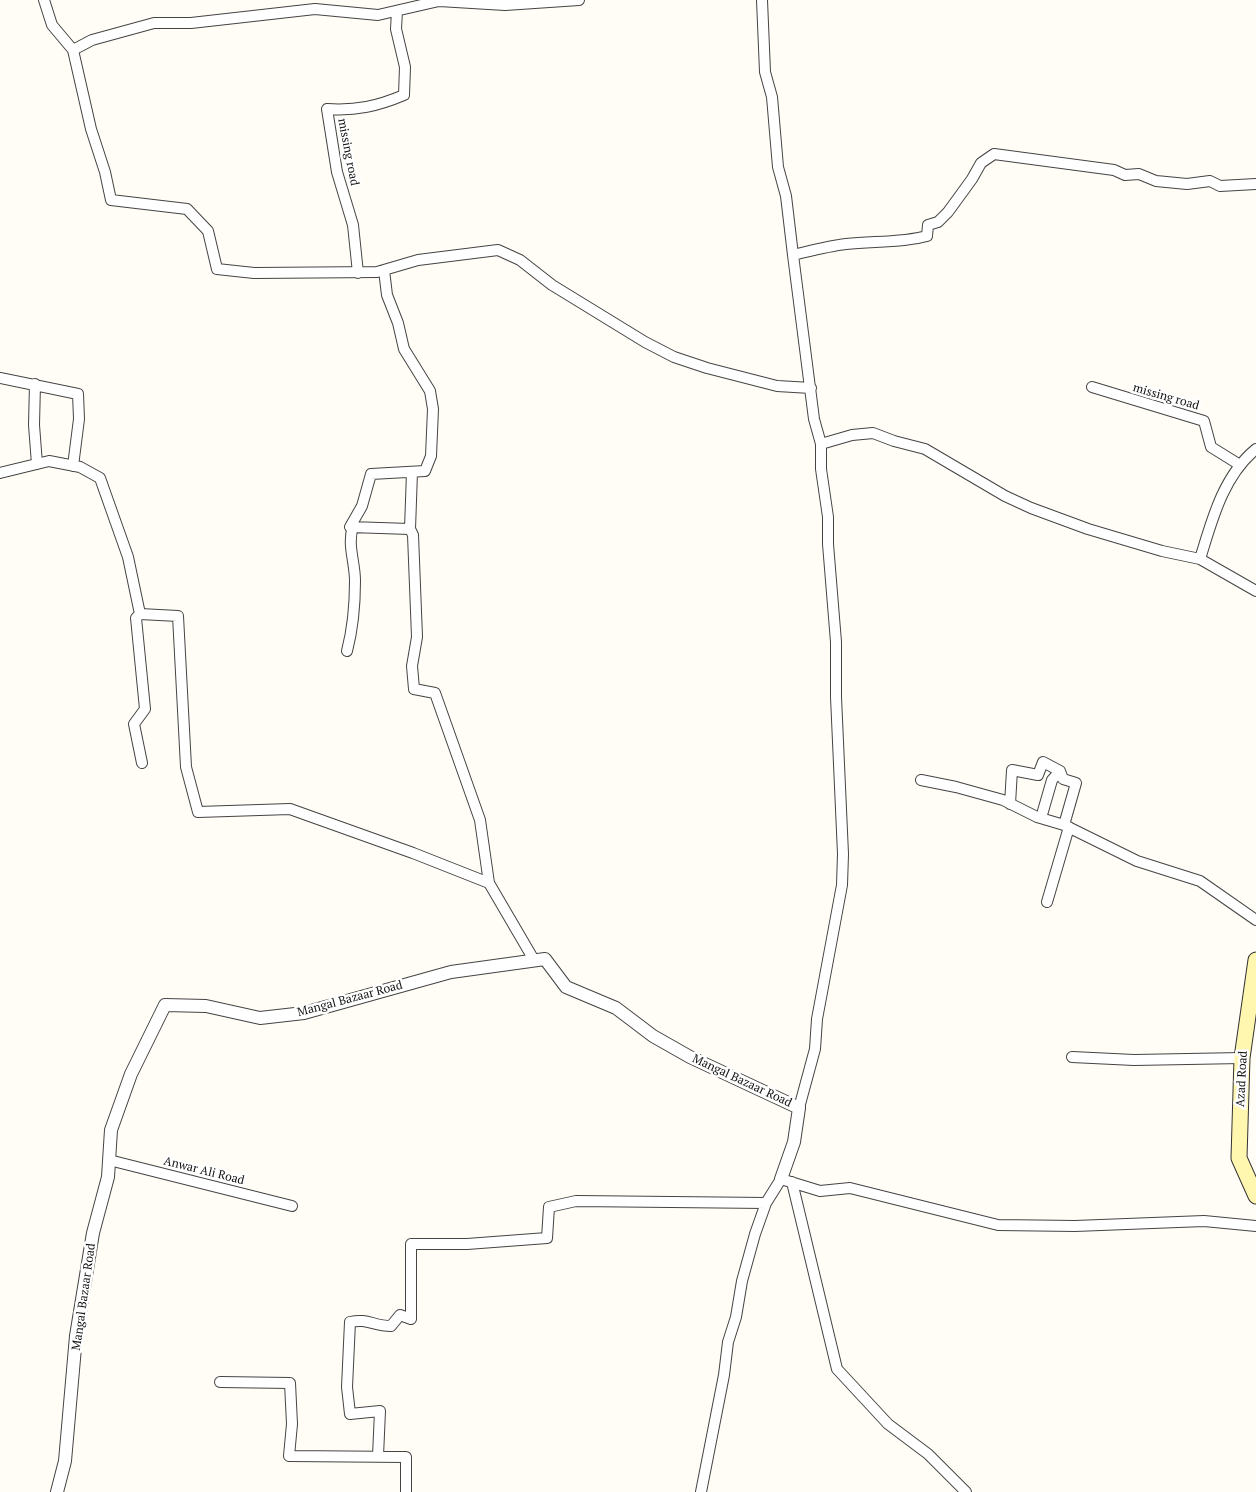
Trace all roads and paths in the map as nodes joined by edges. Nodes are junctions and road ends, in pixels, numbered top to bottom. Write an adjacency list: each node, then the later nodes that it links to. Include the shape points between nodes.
1 (44, 0): 5 (street, via 52,25)
2 (579, 0): 4 (street, via 506,5 439,1)
3 (762, 0): 7 (street, via 765,72 772,97 778,166 786,196)
4 (397, 11): 5 (street, via 378,15 315,9 191,23 154,23 92,40); 9 (street, missing road, via 396,29 405,67 404,95 377,106 327,109 337,172 353,226)
5 (73, 50): 9 (street, via 90,129 111,200 187,209 208,231 217,269 254,273)
6 (1256, 184): 7 (street, via 1220,186 1210,181 1187,184 1156,181 1139,174 1126,175 1114,170 994,154 981,163 948,212 938,222 928,224 927,236 907,242 891,240 844,244)
7 (793, 255): 12 (street)
8 (384, 270): 9 (street); 12 (street, via 418,260 498,250 520,260 552,285 674,357 777,386); 19 (street, via 387,295 404,349 430,391 433,409 431,456 424,472)
9 (358, 273)
10 (0, 378): 11 (street)
11 (35, 384): 16 (street); 18 (street, via 78,394 79,419)
12 (811, 388): 14 (street)
13 (1092, 388): 17 (street, missing road, via 1204,421 1211,447)
14 (821, 444): 23 (street, via 852,434 873,433 925,449 1031,508 1088,529); 40 (street, via 836,642 842,870 831,952 817,1019 816,1048)
15 (1256, 449): 17 (street)
16 (37, 464): 18 (street, via 49,461); 20 (street)
17 (1240, 465): 23 (street, via 1219,498)
18 (73, 466): 25 (street, via 100,478 128,557)
19 (412, 472): 21 (street, via 371,474 362,506 350,526); 22 (street)
20 (0, 473)
21 (353, 526): 22 (street); 26 (street, via 349,540 355,579 353,628)
22 (410, 529): 33 (street, via 413,535 418,637 412,666 414,688 435,693 480,820)
23 (1200, 559): 24 (street)
24 (1256, 591)
25 (140, 614): 27 (street, via 136,618 145,709 134,724); 33 (street, via 178,616 186,767 198,812 290,809)
26 (347, 651)
27 (142, 763)
28 (1060, 771): 30 (street, via 1043,762 1038,775 1012,770); 31 (street, via 1052,780); 32 (street, via 1063,779 1076,783)
29 (921, 780): 30 (street)
30 (1010, 804): 31 (street)
31 (1041, 818): 32 (street)
32 (1066, 826): 34 (street); 35 (street, via 1137,861 1200,881)
33 (489, 883): 36 (street)
34 (1047, 902)
35 (1256, 920)
36 (534, 960): 40 (street, Mangal Bazaar Road, via 545,959 566,987 616,1008 653,1036 690,1057); 41 (street, Mangal Bazaar Road, via 451,972 304,1013 260,1018 206,1006 165,1006 131,1074 111,1130)
37 (1256, 962): 39 (main road, Azad Road)
38 (1072, 1057): 39 (street, via 1134,1060)
39 (1242, 1058): 43 (main road, Azad Road, via 1239,1158)
40 (800, 1108): 42 (street, Mangal Bazaar Road)
41 (109, 1160): 45 (street, Anwar Ali Road); 49 (street, Mangal Bazaar Road, via 76,1336 64,1461)
42 (786, 1181): 44 (street); 46 (street, via 820,1191 850,1188 998,1225 1204,1221); 52 (street, via 837,1369 888,1424 928,1454)
43 (1256, 1196)
44 (766, 1203): 48 (street, via 576,1201 549,1207 547,1238 411,1244 411,1319 400,1315 391,1326 377,1326 362,1319 350,1322 347,1388 350,1414 380,1411); 51 (street, via 752,1243 728,1342)
45 (292, 1206)
46 (1256, 1226)
47 (220, 1382): 48 (street, via 290,1383 292,1424 289,1456)
48 (378, 1456): 50 (street, via 406,1457)
49 (57, 1492)
50 (406, 1492)
51 (701, 1492)
52 (966, 1492)

